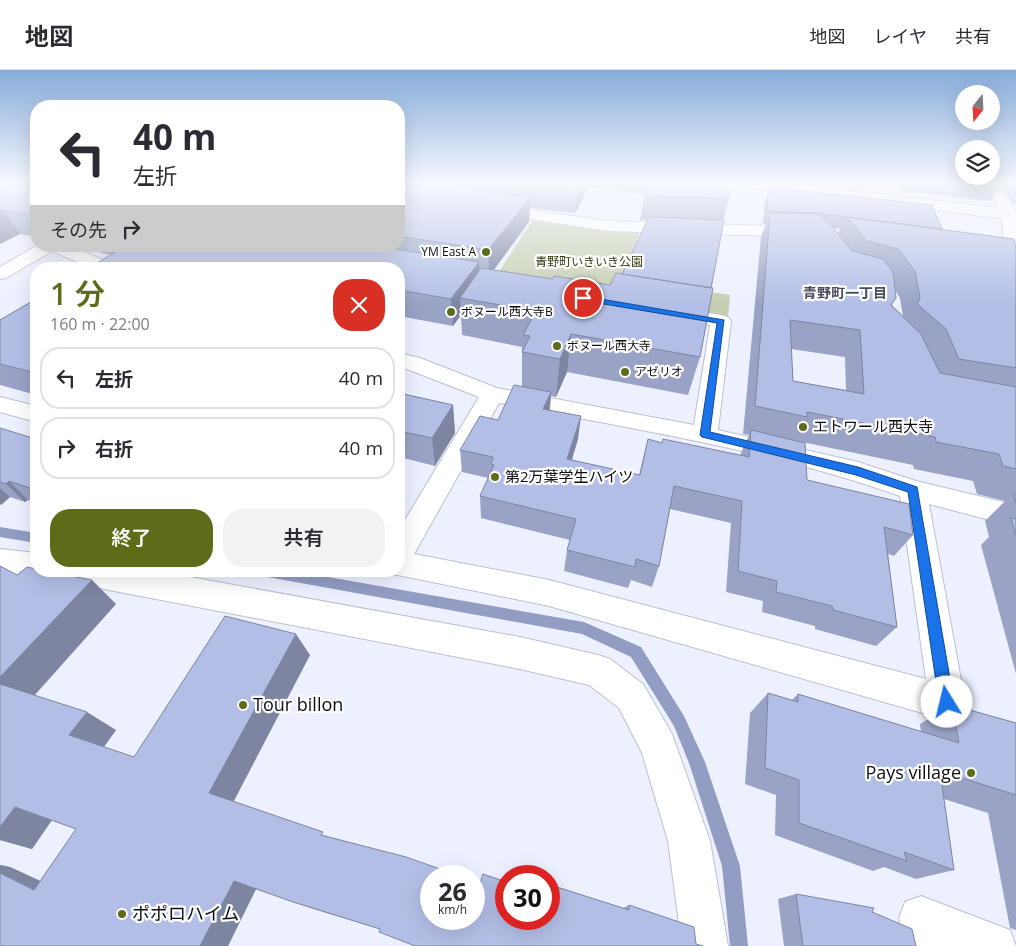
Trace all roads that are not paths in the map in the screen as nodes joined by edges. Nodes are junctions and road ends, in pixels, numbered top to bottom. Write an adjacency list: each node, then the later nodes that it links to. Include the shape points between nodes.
1 (585, 223): 3 (street)
2 (1010, 223): 7 (street)
3 (817, 234)
4 (39, 252): 9 (street)
5 (69, 252): 8 (street)
6 (987, 256): 7 (street)
7 (1007, 259): 10 (street, via 1007,274)
8 (93, 262)
9 (0, 274)
10 (1016, 292)
11 (652, 310): 16 (street, via 721,321)
12 (405, 360): 13 (street)
13 (492, 394): 16 (street); 19 (street)
14 (0, 404): 15 (street)
15 (30, 412)
16 (705, 435): 17 (street, via 858,471)
17 (913, 490): 18 (street); 22 (street, via 947,702 549,594)
18 (1016, 516)
19 (405, 546)
20 (0, 562): 21 (street)
21 (30, 564)
22 (405, 565)
23 (166, 577): 24 (street, via 598,671 631,696 659,747 690,841)
24 (705, 946)
25 (928, 946): 26 (street, via 921,918)
26 (994, 946)

